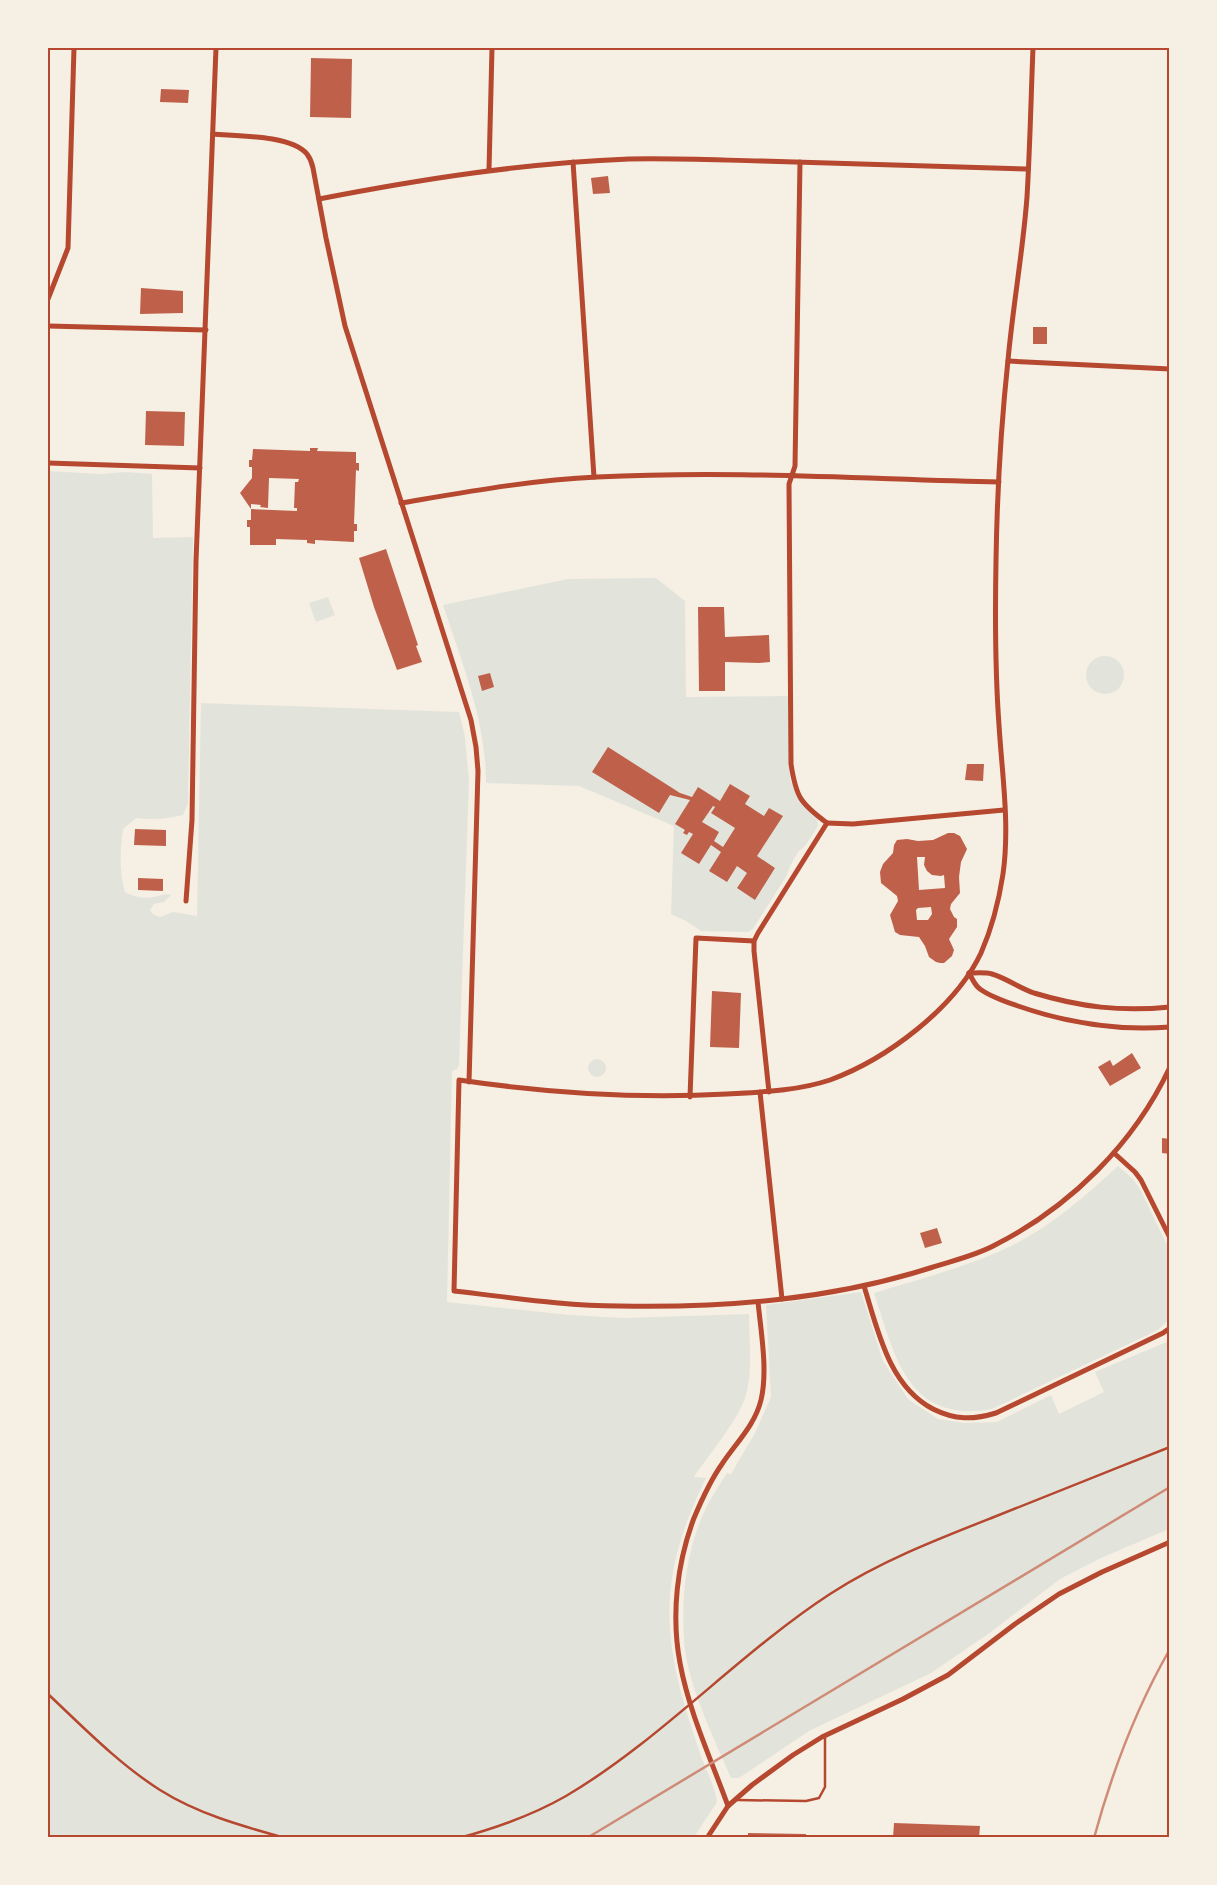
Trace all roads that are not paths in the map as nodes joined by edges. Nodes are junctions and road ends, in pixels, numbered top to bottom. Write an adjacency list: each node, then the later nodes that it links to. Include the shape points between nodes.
1 (74, 48): 11 (street, via 68,248)
2 (216, 48): 5 (street)
3 (492, 48): 9 (street)
4 (1033, 48): 8 (street)
5 (213, 134): 10 (street, via 282,141 300,148 314,168); 13 (street)
6 (573, 162): 7 (street, via 631,159); 9 (street); 19 (street)
7 (800, 162): 8 (street); 18 (street, via 795,466)
8 (1028, 169): 14 (street)
9 (489, 170): 10 (street)
10 (319, 199): 21 (street, via 345,326)
11 (48, 299)
12 (48, 326): 13 (street)
13 (206, 330): 17 (street)
14 (1008, 361): 15 (street); 20 (street)
15 (1170, 368)
16 (48, 463): 17 (street)
17 (200, 468): 24 (street, via 192,820)
18 (791, 476): 19 (street, via 679,473); 20 (street); 23 (street, via 791,764 795,789 801,799)
19 (594, 477): 21 (street, via 488,488)
20 (999, 482): 22 (street, via 996,644)
21 (401, 503): 30 (street, via 471,720 476,747 478,770)
22 (1004, 810): 23 (street, via 853,824); 26 (street, via 1005,848 999,895 981,952)
23 (827, 823): 25 (street)
24 (186, 901)
25 (754, 941): 32 (street); 33 (street, via 696,938)
26 (969, 973): 27 (street, via 991,974 1031,992 1080,1005 1130,1010); 28 (street, via 979,988 1040,1014 1091,1025); 32 (street, via 925,1021 881,1056 828,1080)
27 (1170, 1007)
28 (1170, 1027)
29 (1170, 1067): 34 (street, via 1144,1113)
30 (468, 1082): 33 (street, via 543,1091); 38 (street, via 460,1080 454,1291 610,1306)
31 (760, 1092): 32 (street); 33 (street); 37 (street)
32 (769, 1092)
33 (690, 1096)
34 (1114, 1153): 35 (street, via 1141,1180); 36 (street, via 1066,1199 994,1246)
35 (1170, 1238)
36 (864, 1286): 37 (street); 39 (street, via 897,1376 916,1399 942,1414 957,1418 970,1419 996,1413)
37 (782, 1299): 38 (street)
38 (758, 1302): 43 (street, via 763,1371 761,1400 756,1416 722,1463 703,1498 686,1541 680,1570 678,1646)
39 (1170, 1328)
40 (1170, 1447): 43 (lane, via 911,1550 863,1575 768,1638)
41 (1170, 1542): 44 (street, via 1066,1590 948,1675)
42 (48, 1694): 47 (lane, via 100,1743 160,1790 218,1818)
43 (690, 1703): 46 (street); 48 (lane, via 605,1770 565,1796 496,1827)
44 (825, 1736): 45 (street, via 771,1770); 45 (lane, via 825,1787 820,1798 806,1801)
45 (735, 1800): 46 (street)
46 (728, 1806): 49 (street)
47 (285, 1838)
48 (459, 1838)
49 (707, 1838)

